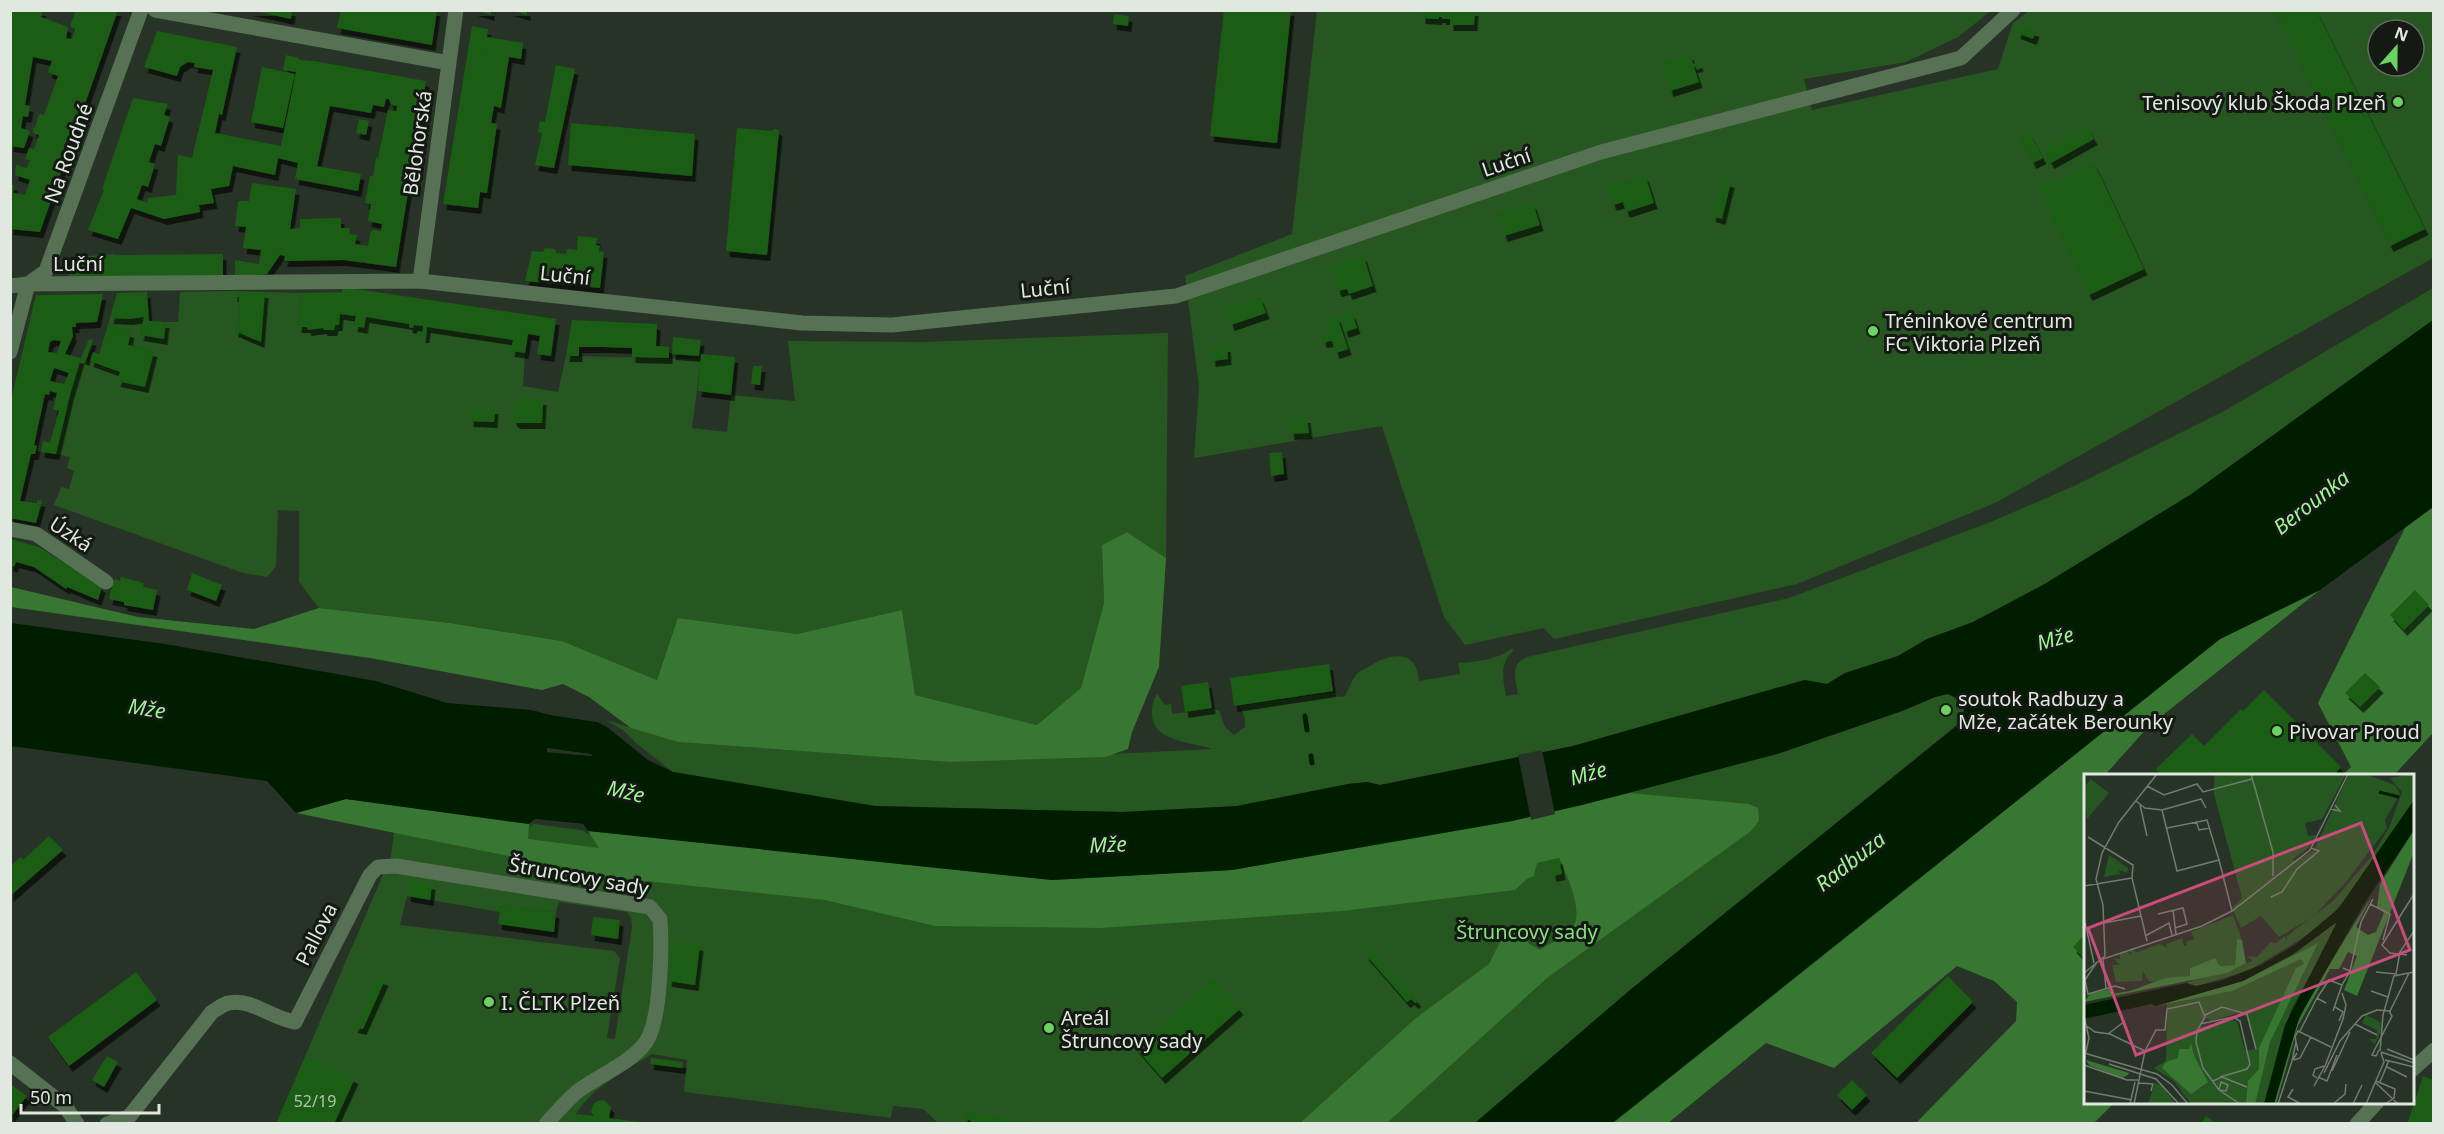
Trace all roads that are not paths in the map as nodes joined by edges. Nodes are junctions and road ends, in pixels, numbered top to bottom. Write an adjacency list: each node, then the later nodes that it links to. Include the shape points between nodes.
1 (141, 10): 7 (street, Na Roudné, via 57,246 46,271)
2 (155, 10): 5 (street)
3 (456, 10): 5 (street, Bělohorská)
4 (2013, 10): 6 (street, Luční, via 1961,58 1601,152 1176,296 892,325 802,323)
5 (449, 63): 6 (street, Bělohorská)
6 (420, 280): 7 (street, Luční)
7 (28, 284): 8 (street); 9 (street)
8 (10, 286)
9 (10, 352)
10 (10, 529): 11 (street, Úzká, via 36,534)
11 (106, 582)
12 (378, 867): 18 (street, Pallova, via 370,875 295,1022 283,1021 244,1003 228,1003 212,1012 129,1117); 19 (street, Štruncovy sady, via 396,866 650,907 660,919 659,978 653,1025 646,1042 577,1092)
13 (2433, 1050): 15 (street)
14 (10, 1063): 17 (street, via 65,1106)
15 (2414, 1068)
16 (2376, 1104): 20 (street)
17 (77, 1124)
18 (107, 1124)
19 (546, 1124)
20 (2357, 1124)

